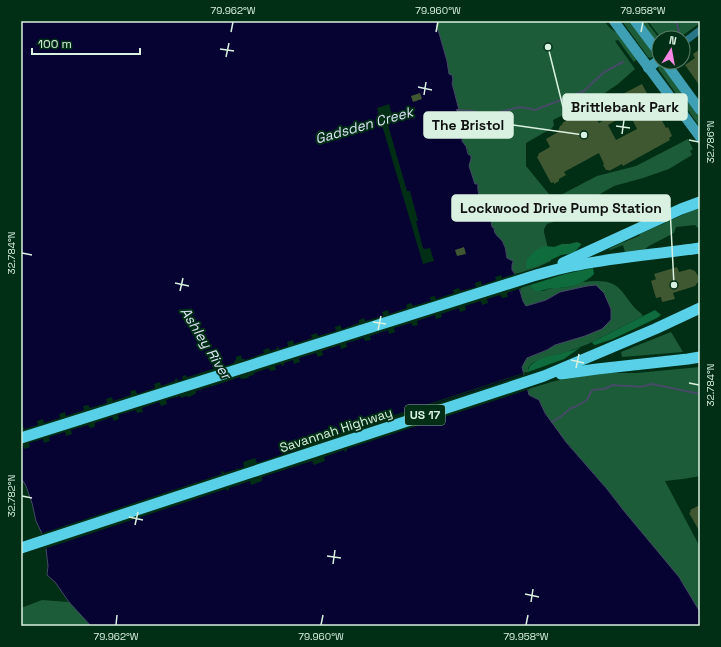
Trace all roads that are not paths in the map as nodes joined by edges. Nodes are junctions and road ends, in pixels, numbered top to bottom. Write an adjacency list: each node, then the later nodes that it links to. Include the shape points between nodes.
1 (614, 21): 7 (main road)
2 (635, 21): 5 (main road)
3 (700, 30): 4 (street)
4 (691, 36)
5 (651, 42)
6 (651, 66): 7 (main road)
7 (648, 68): 10 (main road)
8 (671, 70): 9 (main road)
9 (700, 110)
10 (700, 137)
11 (700, 202): 13 (highway)
12 (700, 248): 13 (highway, via 576,265)
13 (533, 276): 17 (highway)
14 (700, 308): 16 (highway, Savannah Highway / US 17)
15 (700, 358): 16 (highway)
16 (542, 377): 18 (highway, Savannah Highway / US 17)
17 (21, 438)
18 (25, 547)

